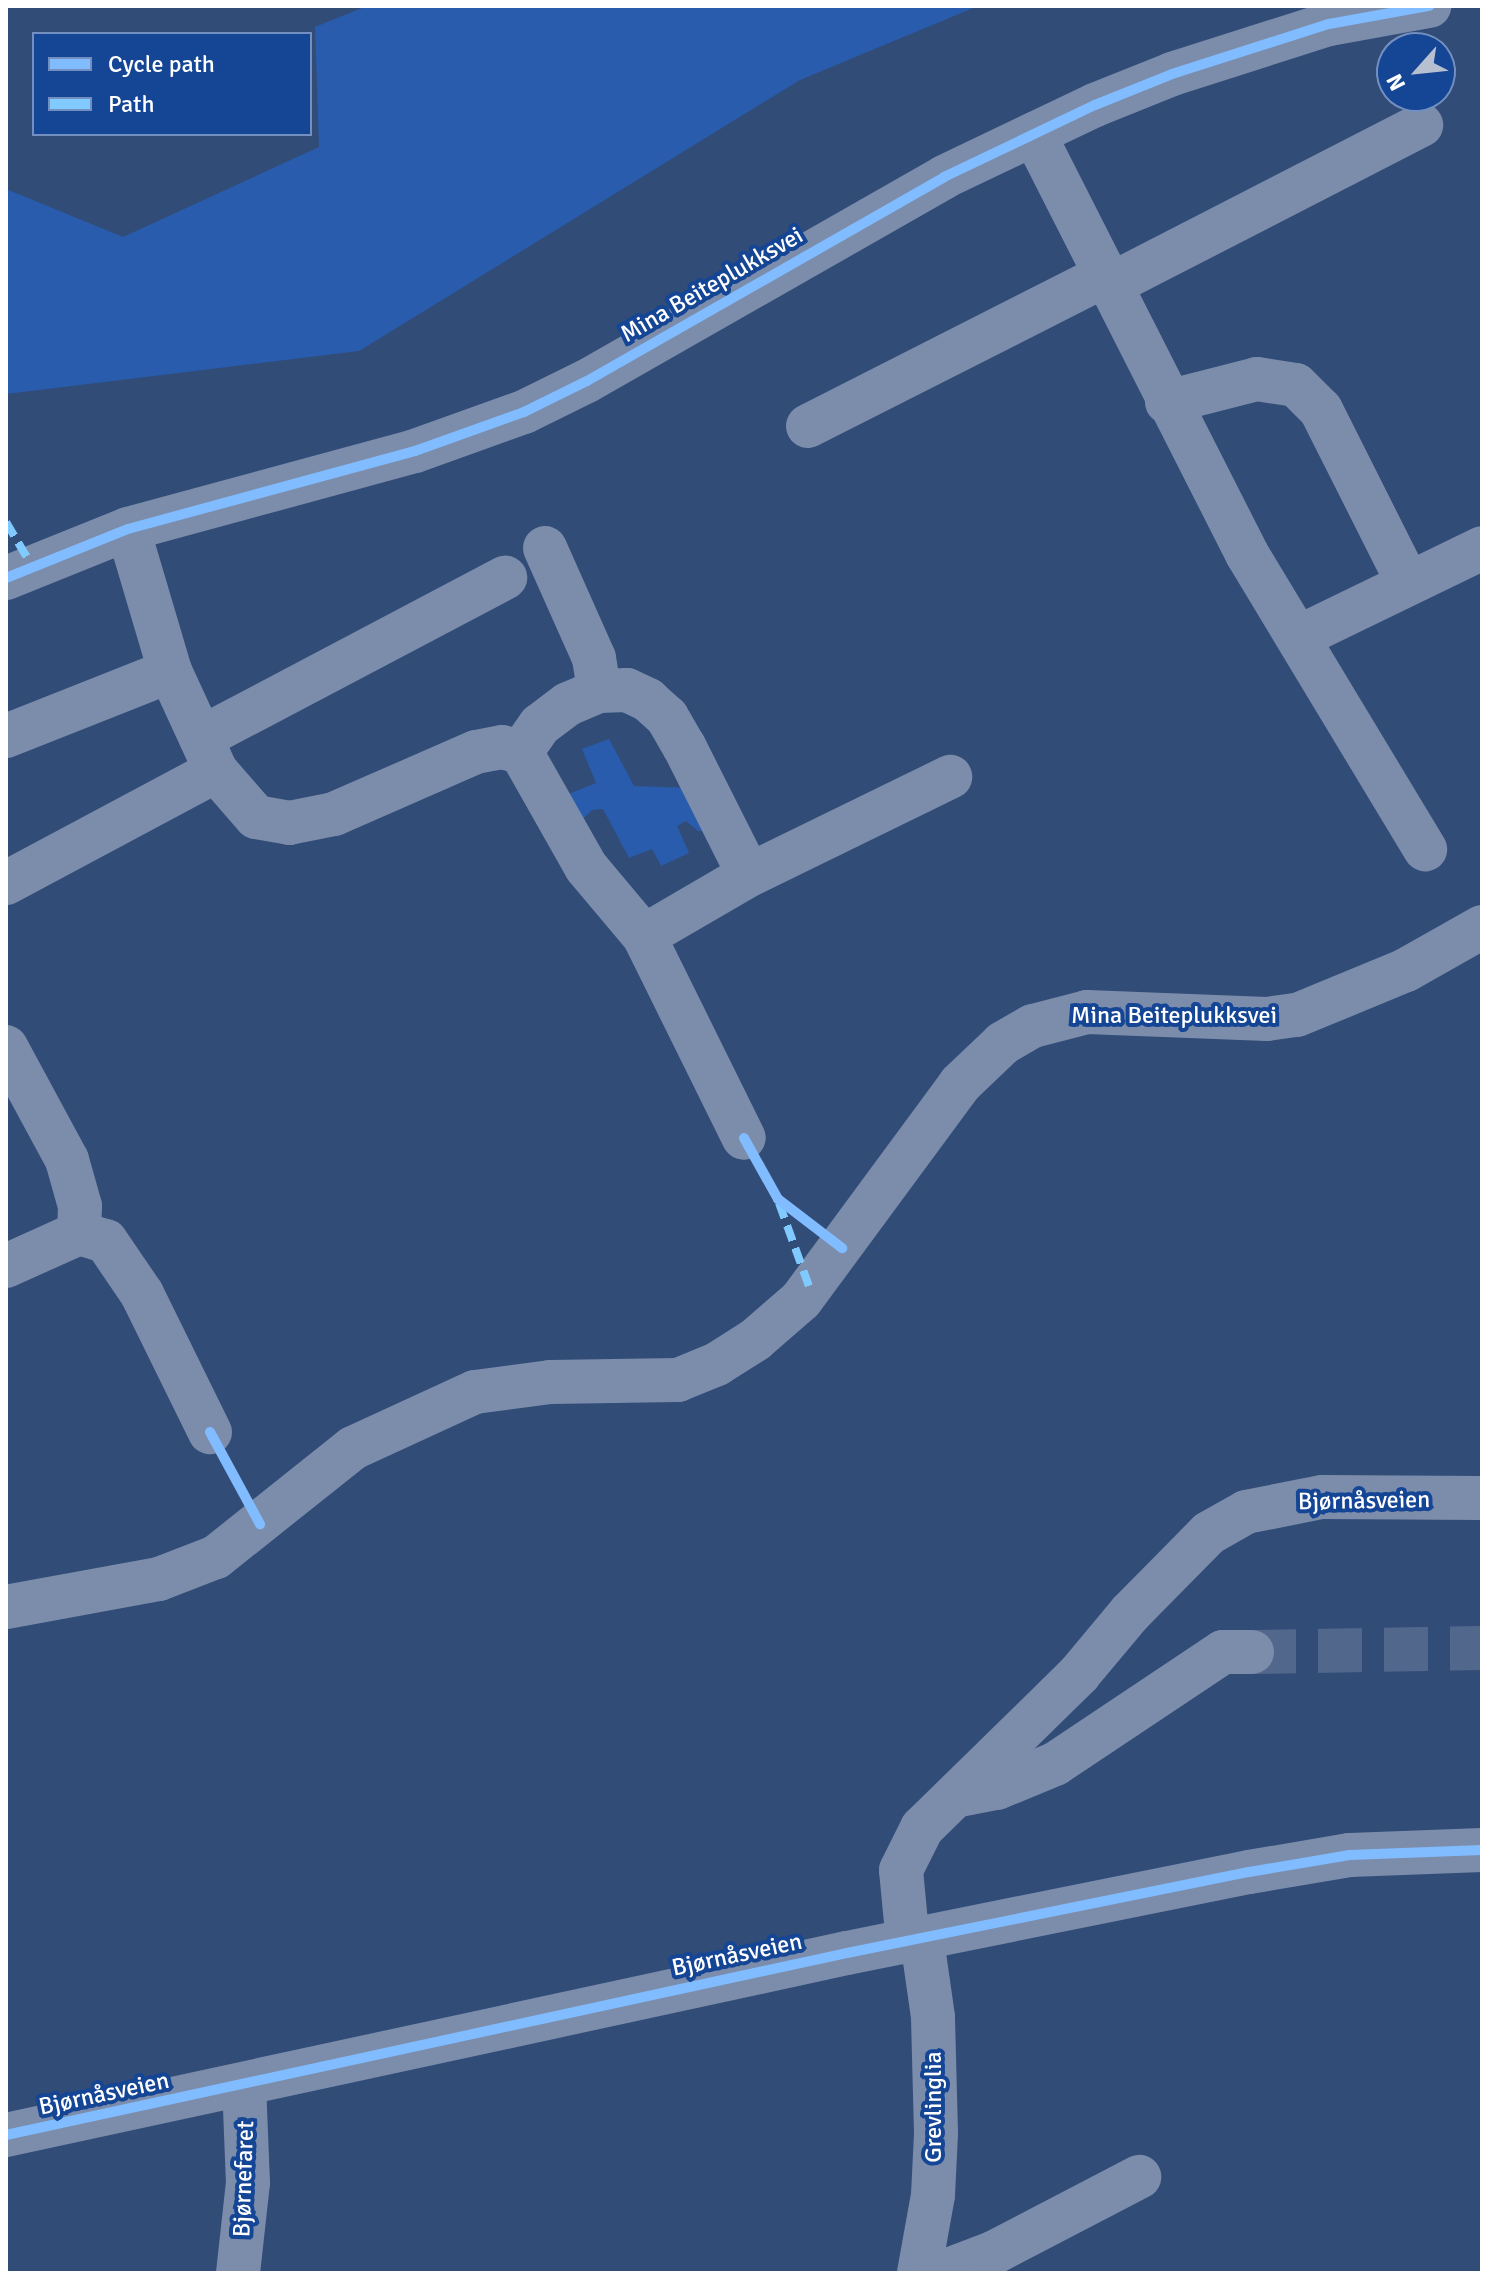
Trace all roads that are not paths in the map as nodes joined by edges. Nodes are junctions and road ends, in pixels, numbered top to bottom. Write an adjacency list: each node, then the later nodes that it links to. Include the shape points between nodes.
1 (1429, 6): 3 (street, Mina Beiteplukksvei, via 1329,24 1223,56)
2 (1421, 125): 4 (street)
3 (1034, 134): 4 (street); 7 (street, Mina Beiteplukksvei, via 931,184 524,412 415,451)
4 (1107, 280): 5 (street); 6 (street)
5 (1167, 402): 12 (street, via 1257,379 1296,385 1321,410); 13 (street, via 1247,554)
6 (808, 426)
7 (128, 529): 10 (street, Mina Beiteplukksvei); 14 (street)
8 (545, 548): 15 (street, via 594,658)
9 (1482, 548): 12 (street)
10 (6, 578)
11 (505, 578): 18 (street)
12 (1408, 583): 13 (street)
13 (1301, 636): 20 (street, via 1385,789)
14 (170, 671): 16 (street); 18 (street)
15 (599, 691): 17 (street, via 568,704 540,725); 21 (street, via 627,690 667,717)
16 (6, 736)
17 (521, 752): 18 (street, via 502,747 476,752 334,814 289,823 256,817); 24 (street, via 586,867)
18 (208, 754): 22 (street)
19 (950, 777): 21 (street)
20 (1425, 849)
21 (749, 875): 24 (street)
22 (6, 883)
23 (1482, 927): 31 (street, Mina Beiteplukksvei, via 1406,970 1297,1015 1267,1019 1087,1012 1033,1026 1003,1043 960,1084 801,1300 717,1364 678,1380 550,1382 475,1392 353,1448 216,1557 159,1579)
24 (644, 936): 26 (street)
25 (6, 1047): 27 (street, via 67,1160 80,1206)
26 (744, 1138)
27 (79, 1233): 28 (street); 29 (street, via 94,1235 113,1250 142,1294)
28 (6, 1266)
29 (210, 1432)
30 (1482, 1498): 33 (street, Bjørnåsveien, via 1322,1497 1246,1512 1209,1533)
31 (6, 1607)
32 (1252, 1652): 33 (street, via 1223,1652 1055,1764 997,1788)
33 (958, 1796): 35 (street, Bjørnåsveien, via 922,1828 901,1870)
34 (1482, 1850): 35 (street, Bjørnåsveien, via 1413,1850 1302,1863)
35 (915, 1942): 36 (street, Bjørnåsveien); 40 (street, Grevlinglia, via 933,2017 937,2120 933,2195)
36 (244, 2085): 37 (street, Bjørnåsveien); 39 (street, Bjørnefaret, via 248,2183)
37 (6, 2135)
38 (1139, 2177): 41 (street, via 993,2253)
39 (238, 2273)
40 (919, 2273)
41 (940, 2273)

